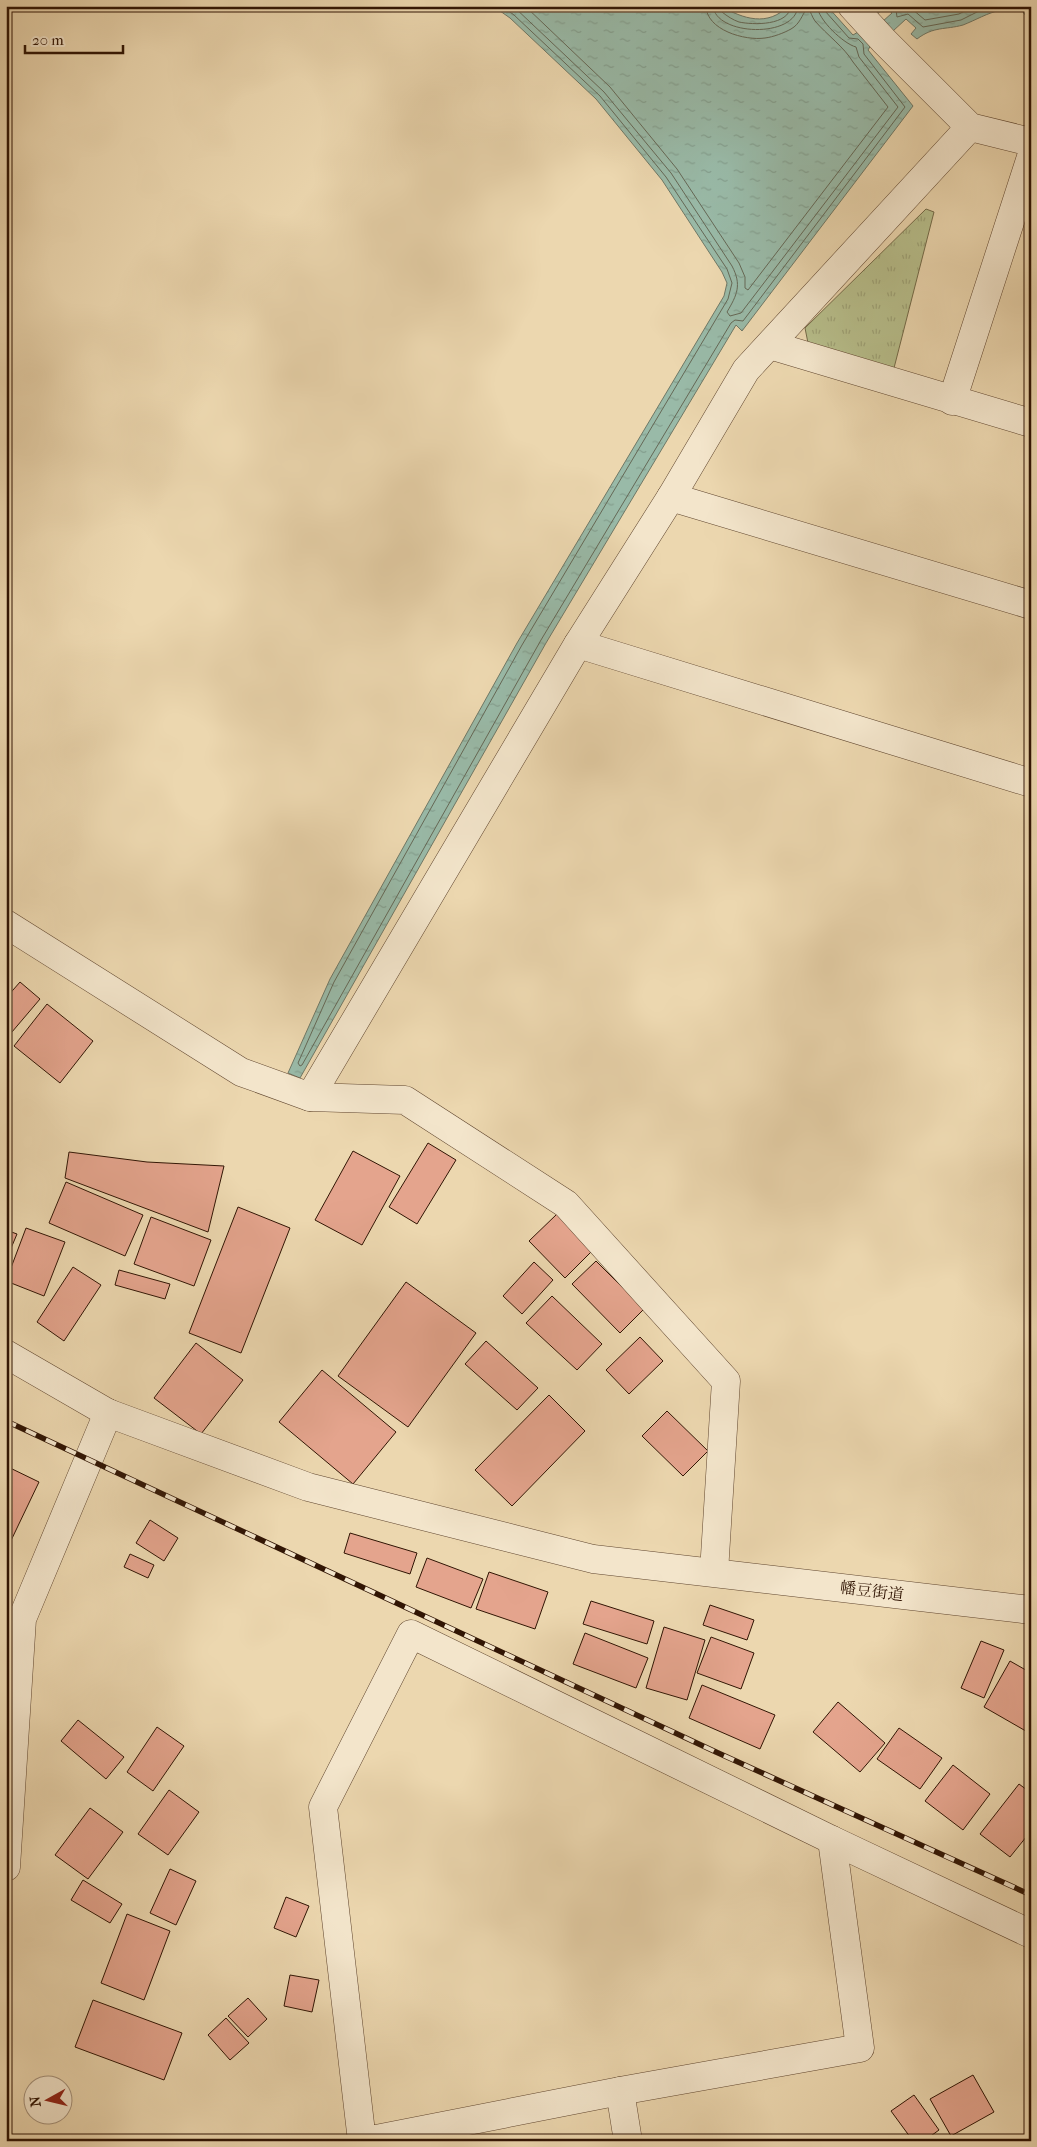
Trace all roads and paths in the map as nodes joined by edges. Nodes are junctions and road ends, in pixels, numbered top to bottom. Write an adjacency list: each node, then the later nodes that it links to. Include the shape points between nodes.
1 (853, 8): 2 (street)
2 (970, 127): 3 (street); 5 (street)
3 (1031, 142)
4 (1031, 157): 6 (street)
5 (770, 345): 6 (street); 8 (street, via 746,370)
6 (952, 401): 7 (street)
7 (1031, 423)
8 (671, 497): 9 (street); 10 (street)
9 (1031, 606)
10 (578, 644): 11 (street); 13 (street)
11 (1031, 783)
12 (6, 924): 13 (street, via 241,1072)
13 (310, 1097): 16 (street, via 406,1100 566,1204 726,1380)
14 (6, 1354): 15 (street, 幡豆街道)
15 (108, 1412): 16 (street, 幡豆街道, via 308,1487 593,1559); 19 (street, via 22,1619)
16 (714, 1572): 17 (street, 幡豆街道)
17 (1031, 1610)
18 (832, 1840): 20 (street); 21 (street, via 860,2048); 22 (street, via 411,1634 323,1807)
19 (6, 1867)
20 (1031, 1934)
21 (620, 2091): 23 (street); 24 (street)
22 (362, 2141)
23 (366, 2141)
24 (628, 2141)

